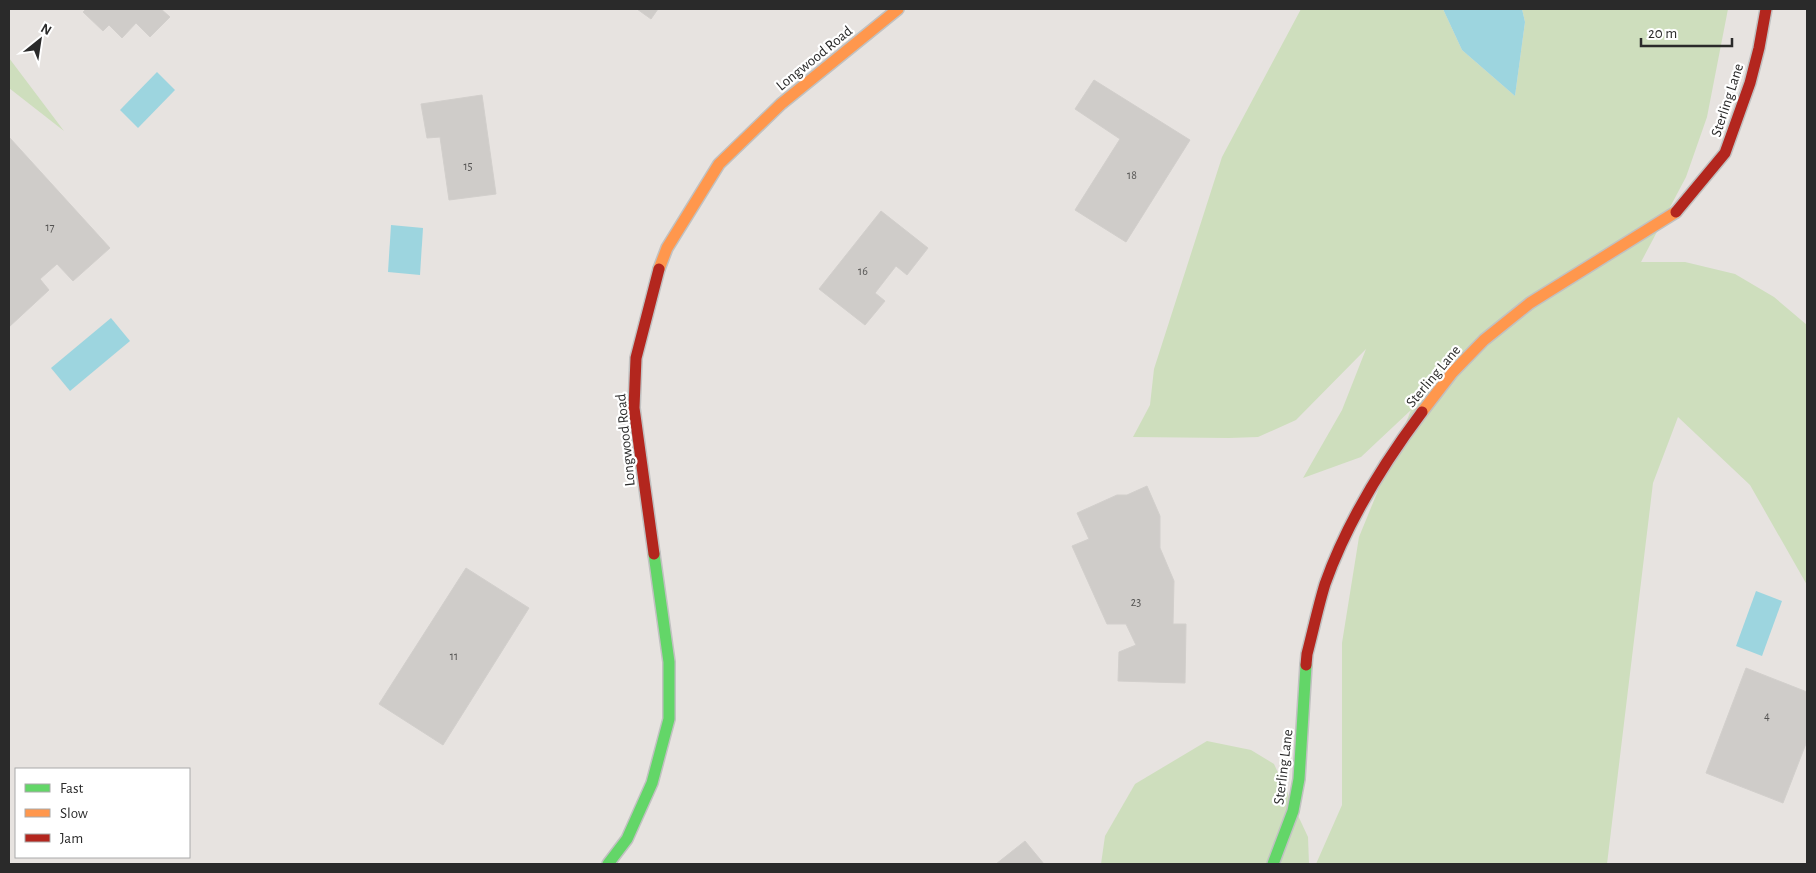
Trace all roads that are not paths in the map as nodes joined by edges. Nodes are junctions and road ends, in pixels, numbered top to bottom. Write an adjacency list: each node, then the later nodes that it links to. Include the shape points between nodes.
1 (898, 9): 3 (street, Longwood Road, via 781,104 719,164 667,248 655,280 636,358 634,408 669,662 669,719 652,783 627,838)
2 (1766, 9): 4 (street, Sterling Lane, via 1750,84 1725,153 1674,214 1530,303 1484,340 1452,373 1398,444 1346,533 1326,585 1307,654 1299,779 1293,811)
3 (608, 864)
4 (1273, 864)

